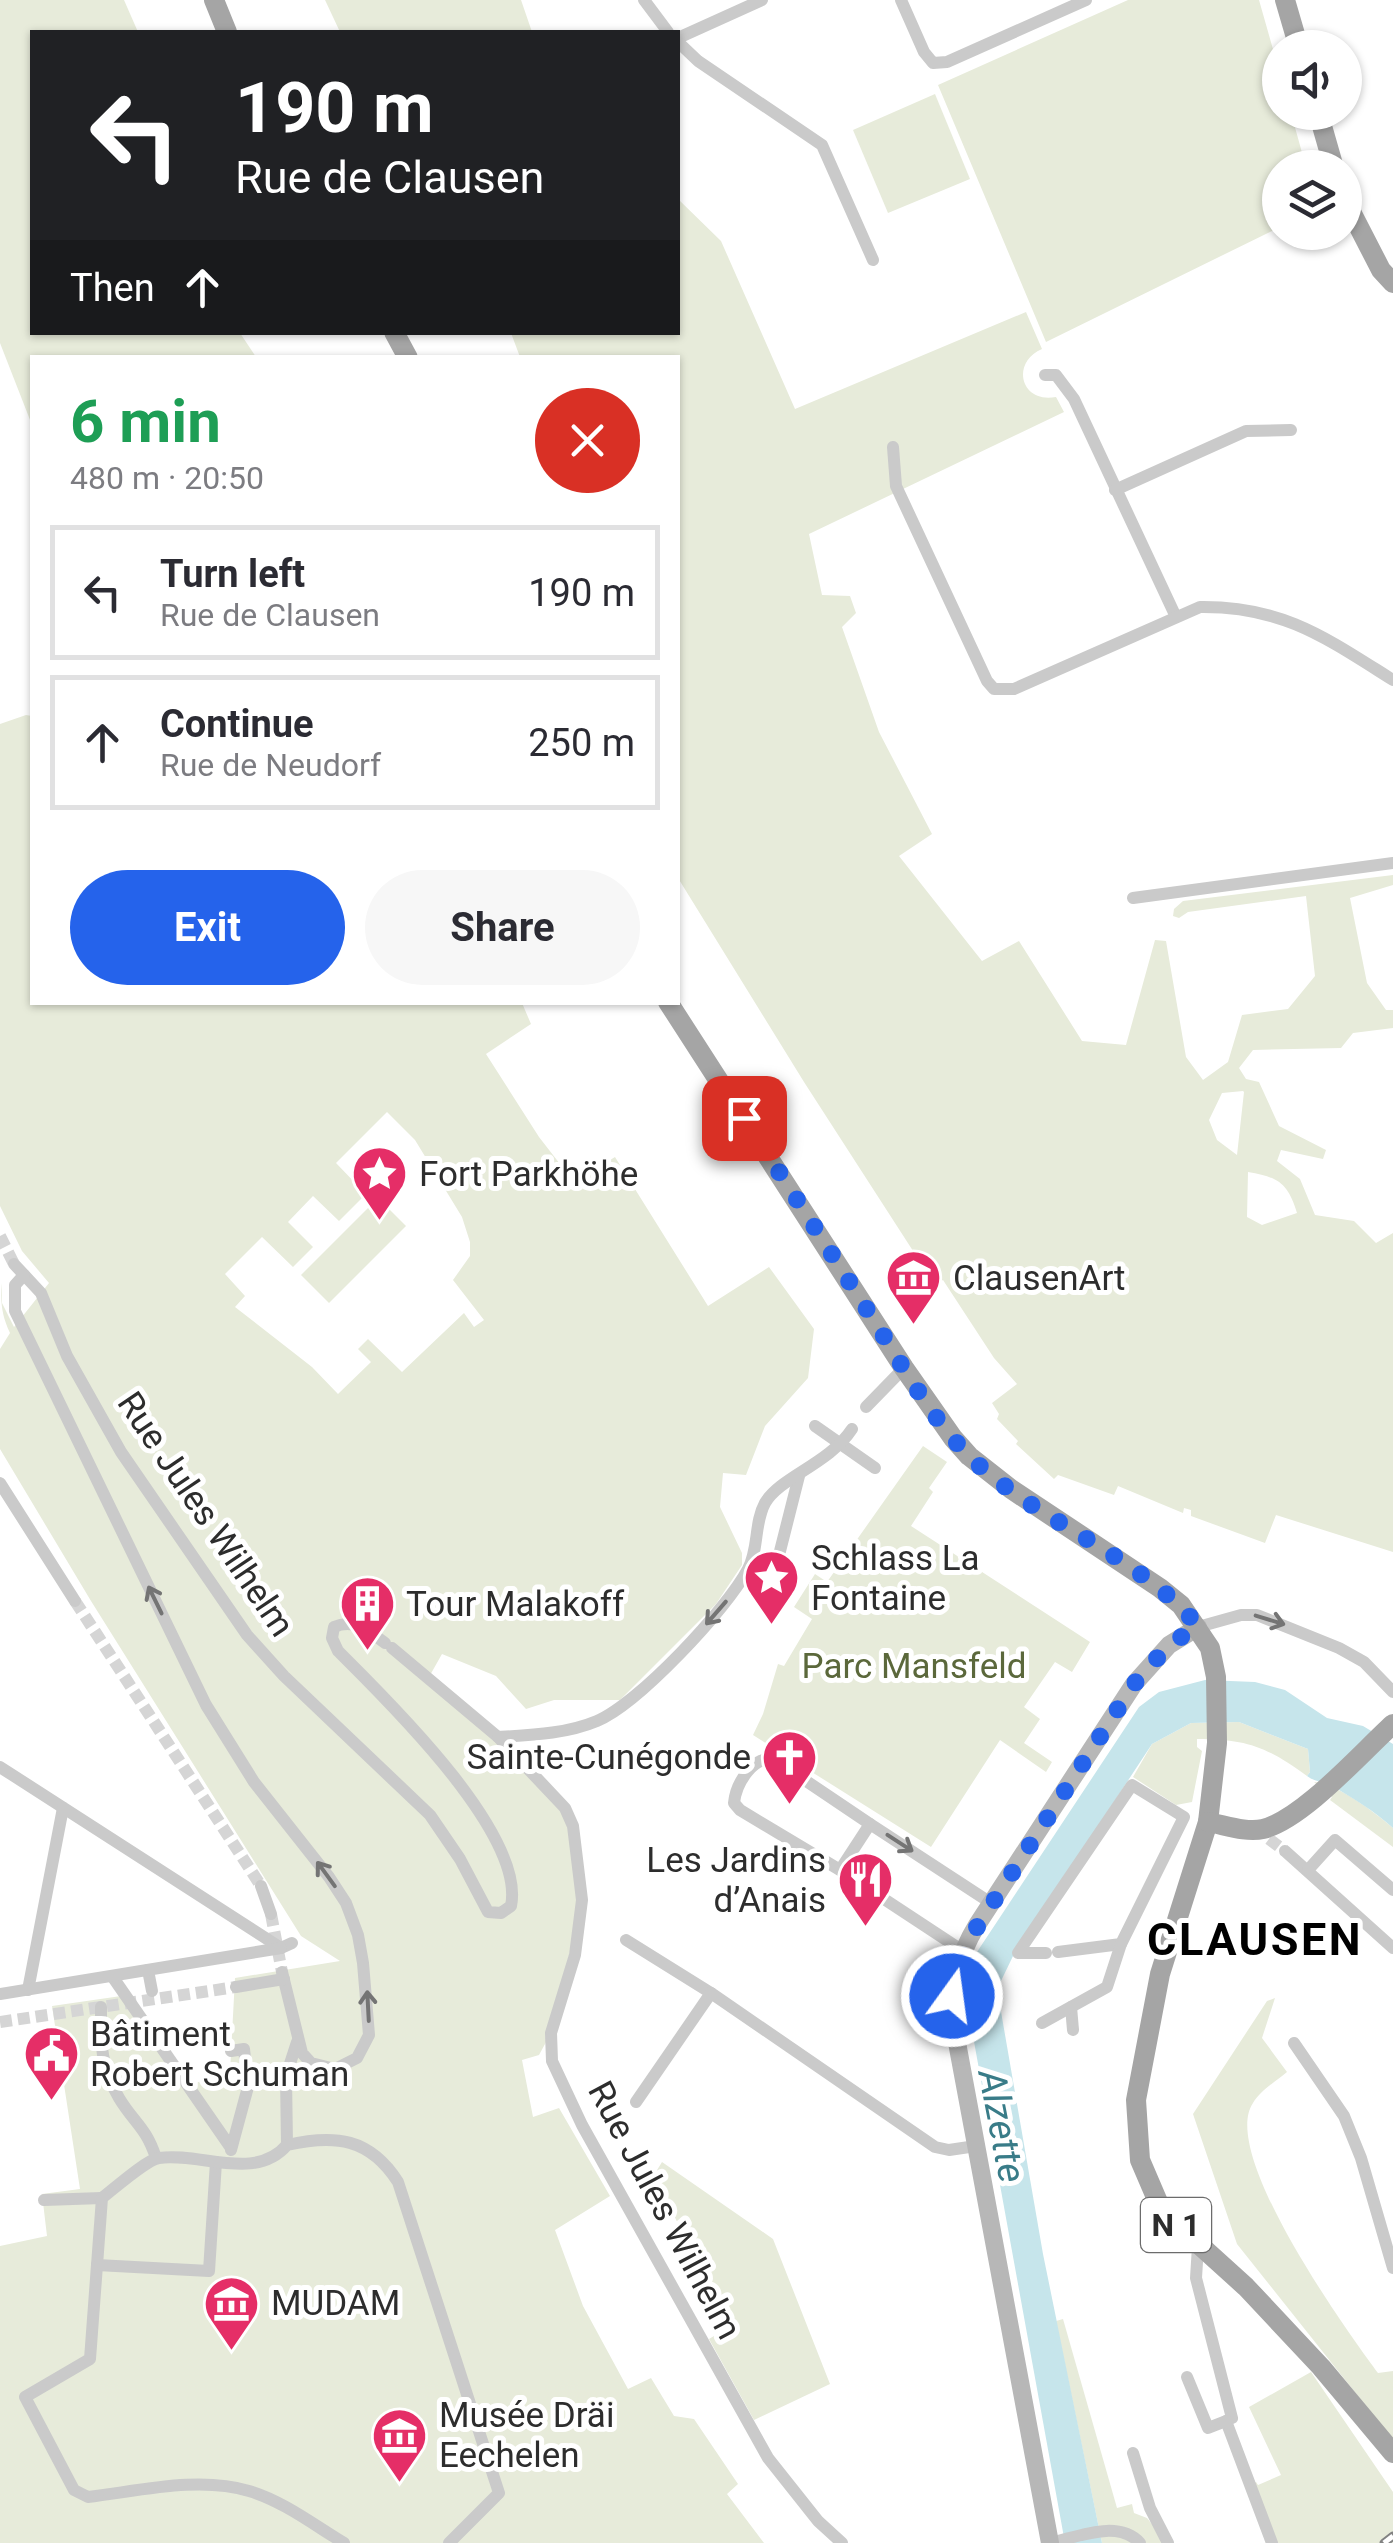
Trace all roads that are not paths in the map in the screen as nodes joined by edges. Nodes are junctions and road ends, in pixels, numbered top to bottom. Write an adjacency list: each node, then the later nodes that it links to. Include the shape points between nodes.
1 (214, 0): 7 (main road)
2 (644, 0): 8 (street)
3 (762, 0): 10 (street)
4 (901, 0): 5 (street, via 933,62)
5 (1086, 0)
6 (1285, 0): 9 (main road)
7 (225, 30)
8 (666, 30)
9 (1294, 30)
10 (680, 39)
11 (680, 42): 13 (street, via 822,145)
12 (1362, 233): 14 (main road)
13 (873, 260)
14 (1393, 283)
15 (1045, 375): 18 (street, via 1056,375 1074,399)
16 (1291, 430): 18 (street, via 1246,431)
17 (893, 447): 19 (street, via 896,486 994,688 1014,690)
18 (1115, 490): 19 (street)
19 (1176, 617): 20 (street, via 1200,607 1270,613 1318,633)
20 (1393, 680)
21 (1393, 863): 22 (street)
22 (1132, 898)
23 (670, 1005): 24 (main road, N 1)
24 (904, 1368): 25 (street); 34 (main road, N 1, via 969,1456 1160,1588)
25 (866, 1407)
26 (815, 1426): 28 (street)
27 (852, 1429): 28 (street)
28 (842, 1444): 29 (street); 30 (street)
29 (876, 1468)
30 (800, 1476): 32 (street); 37 (street, one-way to 37, via 766,1501 748,1570 720,1610 630,1700 578,1727)
31 (0, 1483): 33 (street)
32 (777, 1563)
33 (75, 1601)
34 (1198, 1626): 35 (street, one-way to 35, via 1257,1615 1352,1655); 41 (main road, N 1, via 1216,1677); 48 (main road, via 1169,1645 1134,1684)
35 (1393, 1692)
36 (1388, 1729): 41 (main road, via 1264,1835)
37 (498, 1737): 65 (street, Rue Jules Wilhelm, one-way to 37, via 311,2062 335,2069 364,2048 369,2020 358,1935 346,1902 254,1782 206,1705 15,1311 19,1269 40,1293 66,1356 122,1452 247,1635 430,1814 480,1902 501,1914 514,1894 495,1839 419,1735 338,1651 334,1627 361,1626); 85 (street, Rue Jules Wilhelm, via 565,1808 573,1826 582,1900 575,1956 551,2033 552,2061 768,2458)
38 (0, 1767): 39 (street)
39 (63, 1808): 54 (street, via 286,1946); 57 (street)
40 (1184, 1817): 41 (street); 51 (street); 51 (street, via 1132,1784 1018,1953)
41 (1208, 1822): 75 (main road, N 1, via 1160,1974 1135,2116 1146,2180)
42 (870, 1824): 44 (street); 44 (street, via 765,1757 734,1793 740,1810); 48 (street, one-way to 48)
43 (1284, 1851): 45 (street)
44 (840, 1870): 53 (street)
45 (1308, 1870): 47 (street, via 1335,1840); 52 (street)
46 (261, 1886): 49 (street)
47 (1393, 1890)
48 (992, 1903): 53 (main road)
49 (271, 1914)
50 (626, 1940): 59 (street)
51 (1121, 1944): 62 (street, via 1108,1988)
52 (1393, 1948)
53 (963, 1950): 70 (main road, via 953,2021)
54 (148, 1970): 55 (street); 58 (street)
55 (112, 1976): 57 (street); 72 (street)
56 (236, 1987): 65 (street, via 283,1975)
57 (28, 1990): 60 (street)
58 (152, 1991)
59 (711, 1993): 68 (street); 70 (street, via 934,2147)
60 (0, 1994)
61 (101, 2007): 71 (street, via 101,2055)
62 (1071, 2007): 63 (street); 64 (street)
63 (1042, 2023)
64 (1073, 2030)
65 (297, 2042): 69 (street, via 286,2076)
66 (1294, 2043): 77 (street, via 1344,2116)
67 (232, 2051): 72 (street, via 244,2049 248,2087)
68 (636, 2102)
69 (287, 2145): 72 (street, via 266,2161); 84 (street, via 354,2143 388,2165 398,2182 499,2493)
70 (976, 2146): 82 (main road)
71 (156, 2158): 72 (street); 73 (street)
72 (225, 2158): 76 (street, via 214,2191 209,2272)
73 (102, 2198): 74 (street); 76 (street)
74 (44, 2200)
75 (1198, 2246): 79 (street, via 1196,2278 1232,2418); 81 (main road, N 1, via 1321,2367)
76 (98, 2265): 83 (street, via 90,2360 25,2396 74,2490 88,2498 224,2486 279,2504)
77 (1393, 2268)
78 (1187, 2377): 79 (street, via 1208,2428)
79 (1226, 2420): 88 (street)
80 (1133, 2453): 87 (street)
81 (1393, 2453)
82 (1054, 2542): 86 (street, via 1109,2530)
83 (344, 2543)
84 (449, 2543)
85 (842, 2543)
86 (1140, 2543)
87 (1168, 2543)
88 (1272, 2543)

